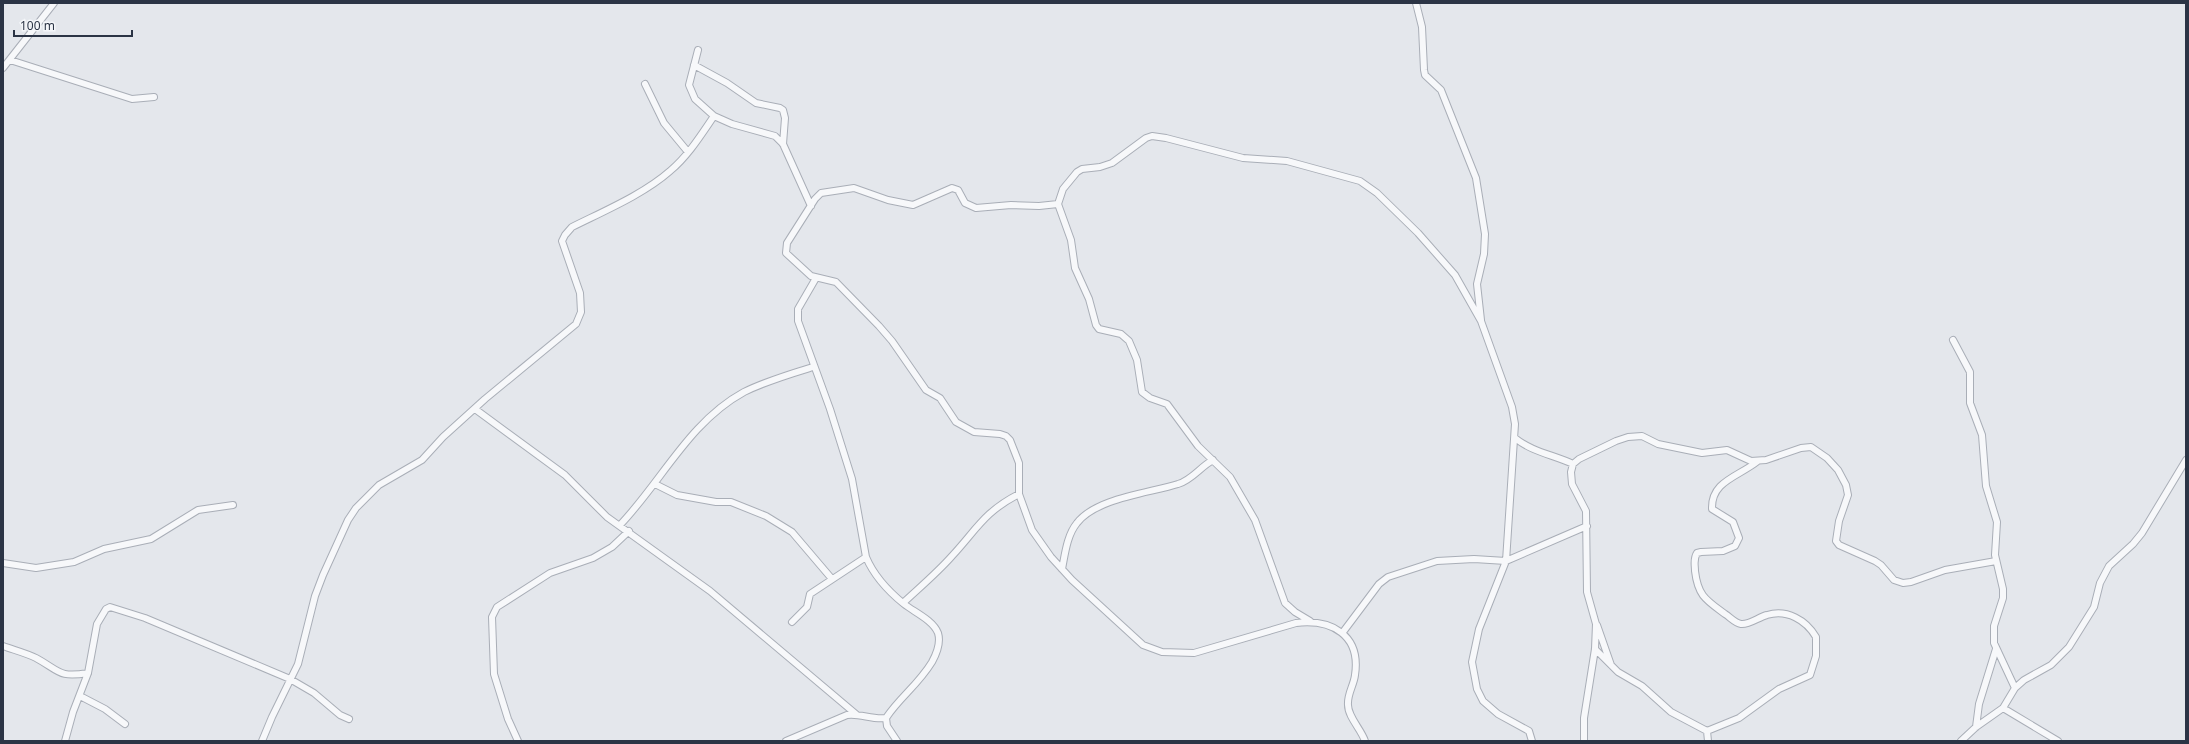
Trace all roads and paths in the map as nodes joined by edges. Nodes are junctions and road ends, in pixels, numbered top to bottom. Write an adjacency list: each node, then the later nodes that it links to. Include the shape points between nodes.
1 (54, 3): 4 (street)
2 (1416, 3): 15 (street, via 1422,27 1425,74 1441,90 1479,190 1485,234 1484,254 1477,284)
3 (698, 50): 5 (street)
4 (10, 60): 6 (street); 8 (street, via 132,98)
5 (694, 65): 9 (street, via 689,85 690,92); 10 (street, via 756,103 783,110)
6 (3, 68)
7 (645, 84): 11 (street, via 664,123)
8 (154, 97)
9 (714, 116): 10 (street, via 775,136); 11 (street)
10 (783, 144): 13 (street)
11 (688, 152): 18 (street, via 670,172 572,227 564,235 563,245 580,293 579,319)
12 (1058, 204): 13 (street, via 976,208 965,203 958,190 952,188 919,203 908,205 861,189 849,188 822,193); 15 (street, via 1063,189 1077,172 1112,163 1152,136 1243,158 1287,161 1345,176 1360,181 1377,193 1418,233 1455,275); 20 (street, via 1071,240 1075,268 1089,299 1096,325 1100,329 1121,334 1129,341 1137,360 1142,392 1167,404 1198,446)
13 (811, 206): 14 (street, via 787,243 786,253 805,272)
14 (816, 278): 17 (street, via 798,309 798,321); 25 (street, via 828,278 836,282 875,321 926,390 940,398 956,422 974,432 1000,434 1010,440 1019,463)
15 (1481, 321): 19 (street, via 1512,407)
16 (1953, 340): 32 (street, via 1970,372 1970,403 1982,435 1986,486 1997,522)
17 (813, 367): 24 (street, via 762,384 721,407 677,451); 30 (street, via 830,409 852,479)
18 (475, 409): 27 (street, via 565,475 596,507); 46 (street, via 443,437 422,460 379,485 352,514 315,596 300,657)
19 (1516, 438): 23 (street, via 1524,446); 31 (street)
20 (1213, 460): 34 (street, via 1179,484 1131,495 1082,517 1071,533); 37 (street, via 1230,477 1255,520 1285,603)
21 (2186, 460): 47 (street, via 2142,534 2109,566 2100,583 2094,607 2075,638 2051,665)
22 (1758, 462): 23 (street, via 1747,460 1727,450 1702,453 1658,444 1642,436 1616,441 1594,450); 32 (street, via 1790,450 1811,447 1827,458 1838,470 1848,495 1839,521 1836,541 1881,565 1898,582 1911,582 1945,570); 55 (street, via 1715,490 1712,496 1712,509 1733,522 1739,538 1735,546 1729,549 1697,554 1694,562 1697,583 1704,598 1737,622 1746,624 1780,613 1803,621 1816,637 1815,662 1807,678 1779,689 1738,718)
23 (1573, 464): 28 (street, via 1572,484 1586,511)
24 (655, 484): 27 (street); 35 (street, via 677,495 731,502 766,516 792,532)
25 (1019, 494): 34 (street, via 1032,530); 36 (street, via 985,516 951,558)
26 (234, 505): 33 (street, via 198,510 151,539 104,549 74,562 36,568)
27 (620, 525): 29 (street)
28 (1587, 526): 31 (street); 39 (street, via 1587,592)
29 (629, 531): 50 (street, via 710,591); 58 (street, via 607,550 593,558 550,573 494,611 494,674)
30 (866, 556): 35 (street); 36 (street, via 874,573)
31 (1506, 561): 40 (street, via 1437,561 1388,577 1379,584); 62 (street, via 1479,629 1472,662 1473,677 1483,700 1498,714 1529,730)
32 (1996, 561): 43 (street, via 2003,589 2003,598 1994,626)
33 (3, 563)
34 (1062, 569): 37 (street, via 1122,628 1143,645 1162,652 1194,653 1280,626)
35 (832, 579): 38 (street, via 810,594 807,607)
36 (903, 603): 51 (street, via 933,625 939,640 938,648 920,682)
37 (1310, 621): 40 (street)
38 (792, 622)
39 (1596, 624): 42 (street); 44 (street)
40 (1343, 632): 61 (street, via 1352,643 1356,654 1355,678 1348,698 1349,711)
41 (3, 646): 45 (street, via 37,658 62,675)
42 (1595, 649): 44 (street); 63 (street, via 1584,718)
43 (1996, 649): 47 (street); 54 (street, via 1979,704)
44 (1611, 665): 55 (street, via 1642,686 1671,712)
45 (88, 673): 46 (street, via 97,624 110,607 146,618); 48 (street)
46 (290, 679): 52 (street); 57 (street)
47 (2015, 688): 49 (street)
48 (80, 696): 53 (street, via 105,709); 56 (street)
49 (2003, 708): 54 (street); 66 (street)
50 (857, 714): 51 (street, via 872,719); 59 (street, via 840,717)
51 (886, 718): 60 (street, via 887,726)
52 (349, 719)
53 (125, 724)
54 (1976, 727): 65 (street)
55 (1707, 731): 64 (street)
56 (65, 741)
57 (262, 741)
58 (518, 741)
59 (786, 741)
60 (896, 741)
61 (1365, 741)
62 (1532, 741)
63 (1584, 741)
64 (1708, 741)
65 (1961, 741)
66 (2058, 741)

